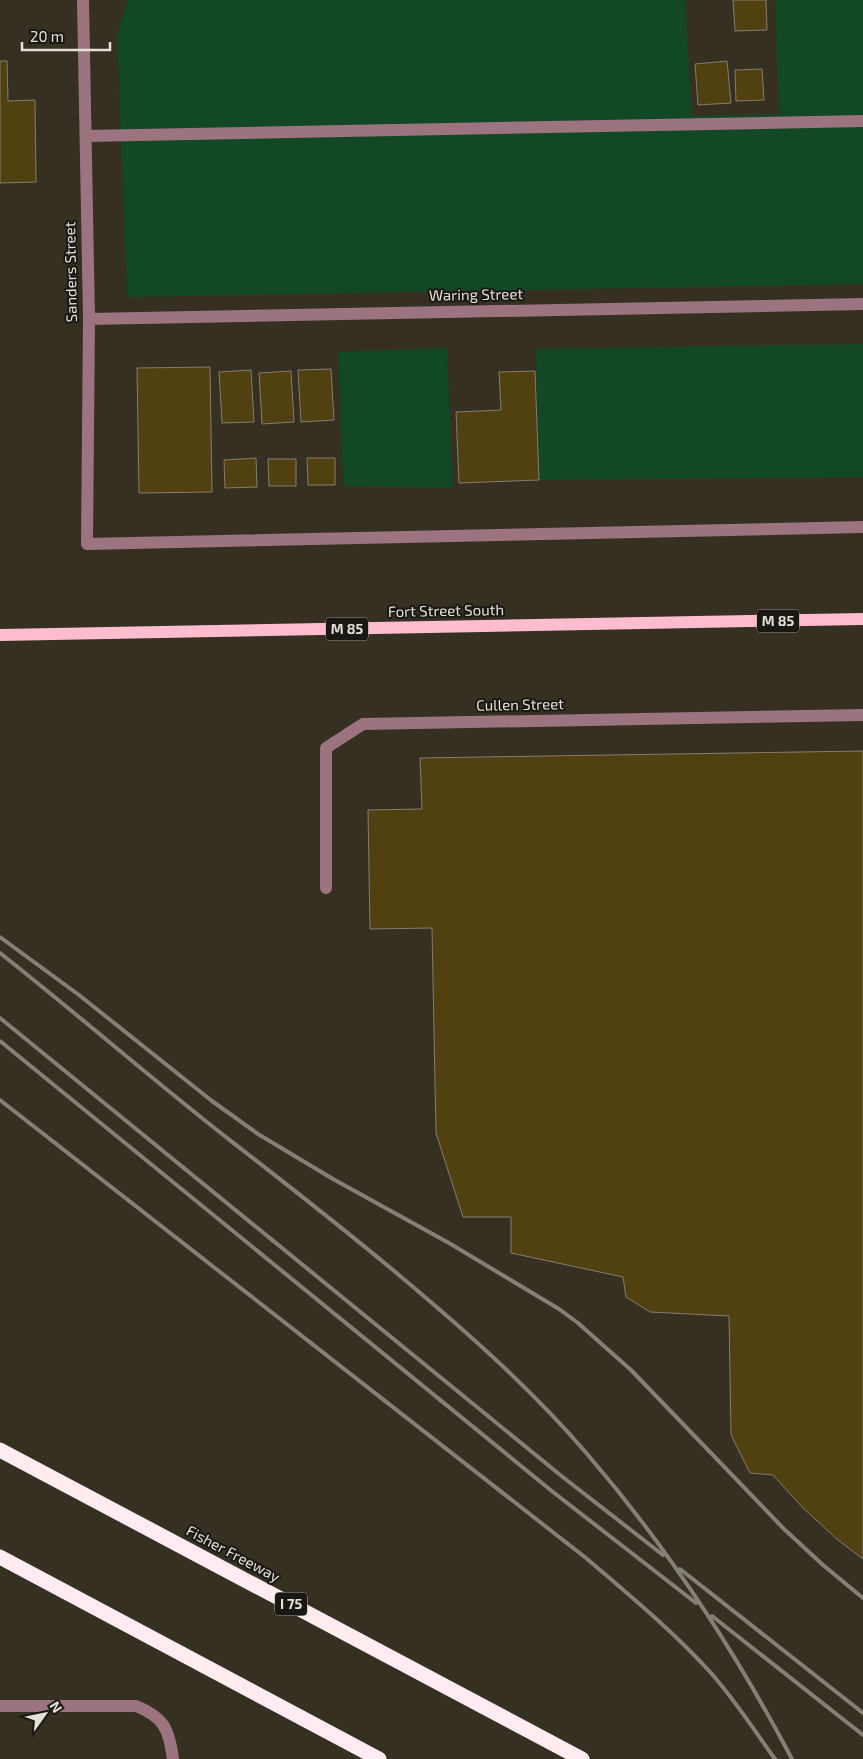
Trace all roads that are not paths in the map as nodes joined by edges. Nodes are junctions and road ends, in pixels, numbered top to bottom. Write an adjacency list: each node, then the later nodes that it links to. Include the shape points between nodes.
1 (83, 0): 3 (street, Sanders Street)
2 (863, 121): 3 (street)
3 (86, 136): 5 (street, Sanders Street)
4 (863, 304): 5 (street, Waring Street)
5 (89, 319): 6 (street, Sanders Street, via 88,544)
6 (863, 527)
7 (863, 619): 8 (main road, Fort Street South / M 85)
8 (0, 635)
9 (863, 715): 10 (street, Cullen Street, via 363,724 326,748)
10 (326, 888)
11 (0, 1450): 16 (highway, Fisher Freeway / I 75)
12 (0, 1557): 15 (highway)
13 (0, 1706): 14 (street, via 136,1706 152,1712 164,1725)
14 (173, 1759)
15 (379, 1759)
16 (582, 1759)

